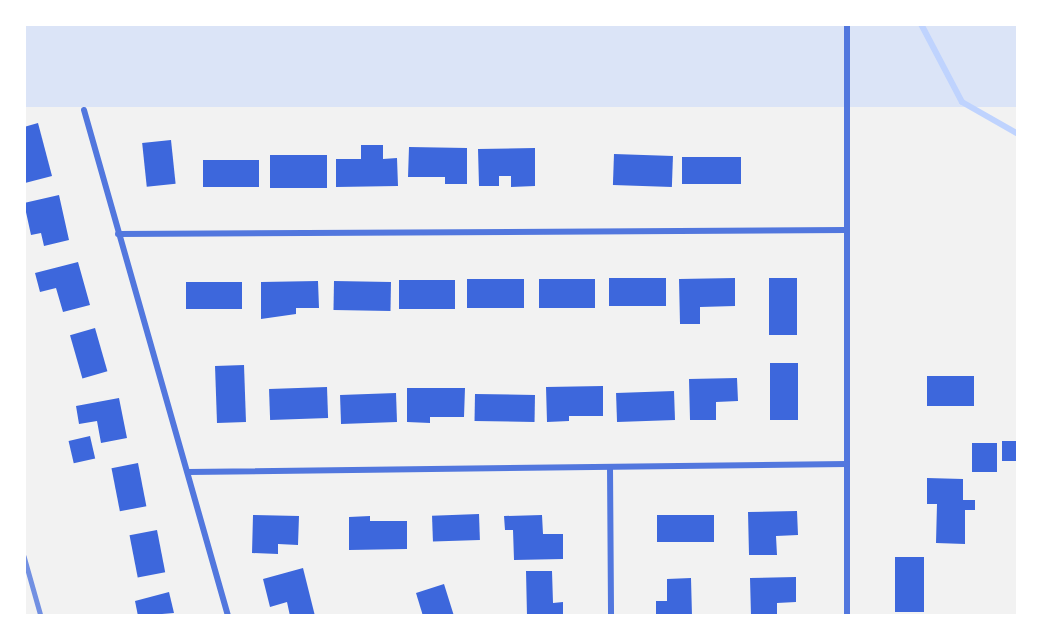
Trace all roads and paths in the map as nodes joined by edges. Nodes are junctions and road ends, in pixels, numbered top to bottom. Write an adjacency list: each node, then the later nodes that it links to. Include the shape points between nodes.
1 (847, 24): 3 (street)
2 (84, 110): 4 (street)
3 (846, 230): 4 (street); 5 (street)
4 (118, 234): 7 (street)
5 (847, 464): 6 (street); 10 (street)
6 (610, 466): 7 (street); 9 (street)
7 (188, 472): 8 (street)
8 (228, 616)
9 (611, 616)
10 (847, 616)

